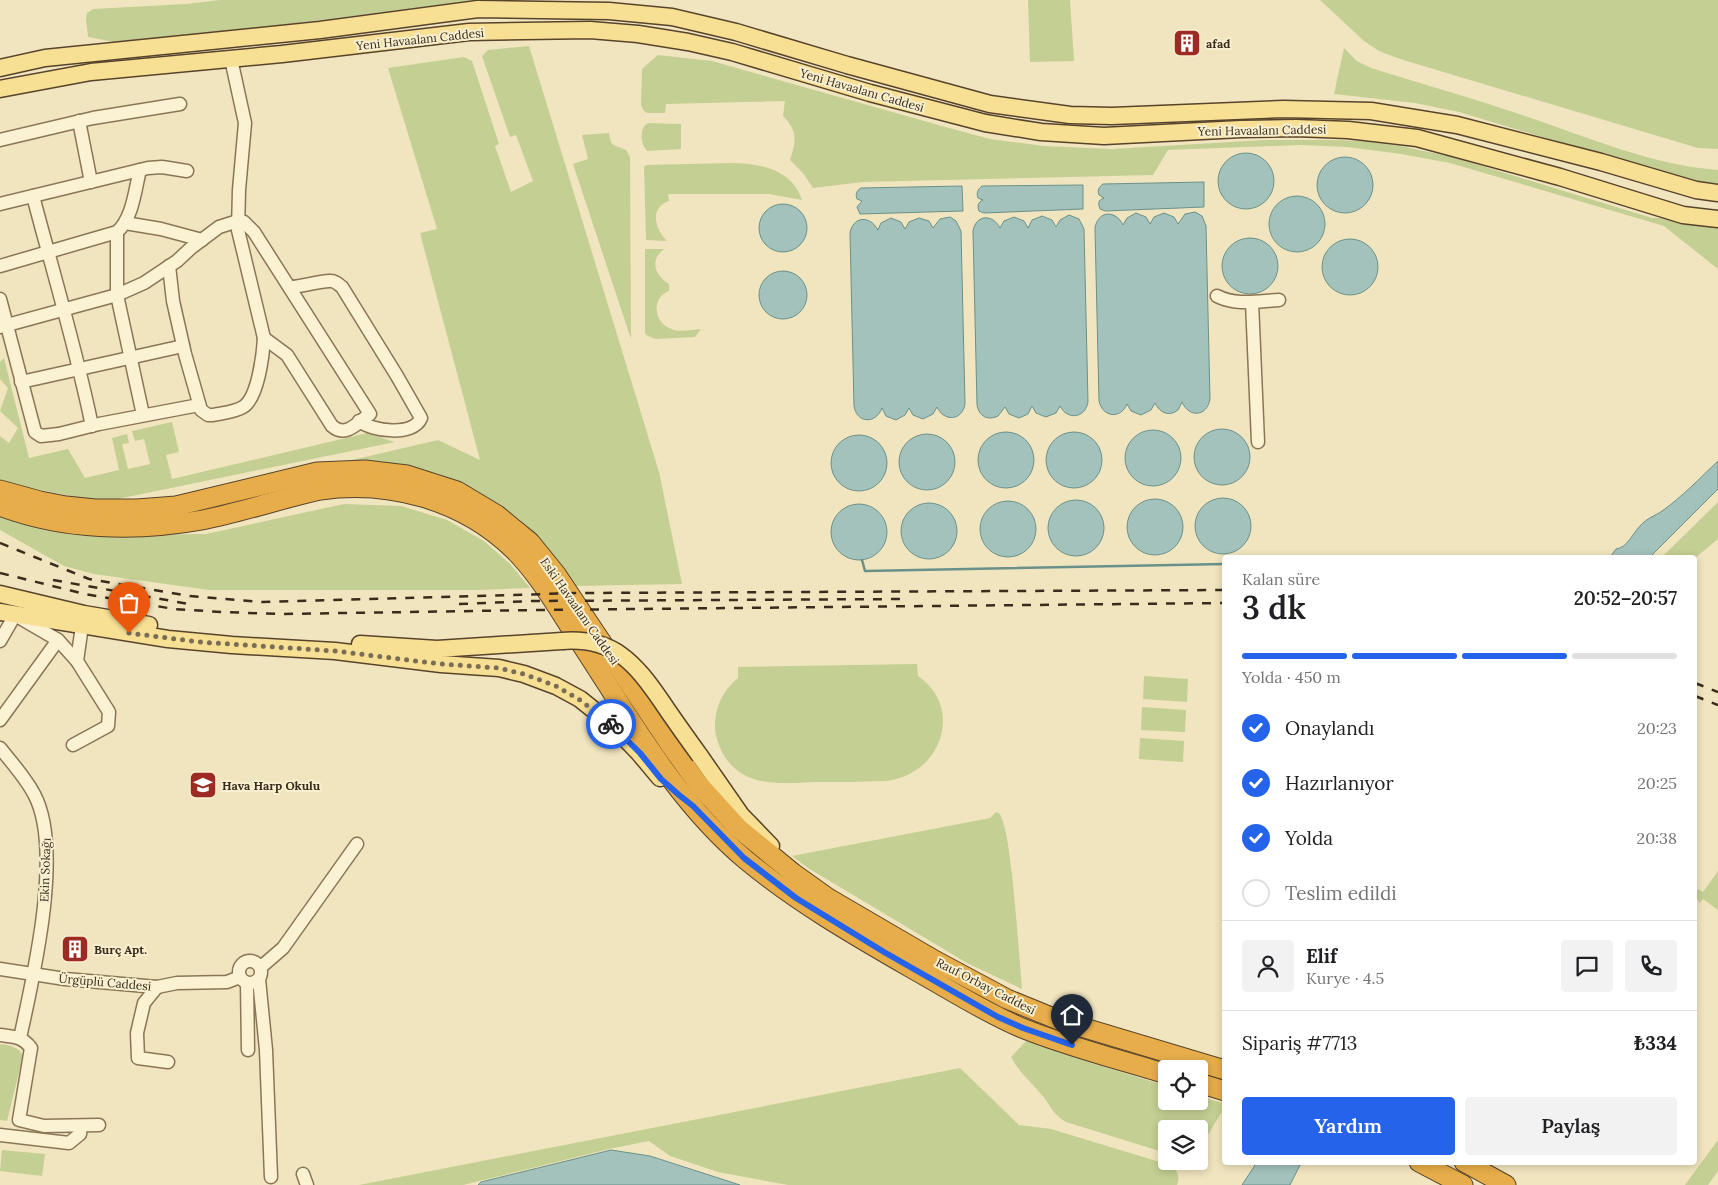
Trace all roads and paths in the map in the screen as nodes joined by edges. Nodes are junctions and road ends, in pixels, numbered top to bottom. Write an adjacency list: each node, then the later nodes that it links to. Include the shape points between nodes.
1 (320, 30): 2 (main road, Yeni Havaalanı Caddesi); 3 (main road); 8 (main road, Yeni Havaalanı Caddesi, via 478,9 610,10 672,18 736,32)
2 (229, 40): 4 (main road); 5 (main road, Yeni Havaalanı Caddesi, via 53,57)
3 (321, 50): 4 (main road, Yeni Havaalanı Caddesi); 10 (main road, Yeni Havaalanı Caddesi, via 469,32 590,30 638,34 732,52 870,93)
4 (231, 59): 6 (main road, Yeni Havaalanı Caddesi, via 91,72); 19 (street, via 245,123)
5 (0, 68)
6 (0, 89)
7 (180, 104): 9 (street)
8 (996, 104): 10 (main road); 15 (main road, Yeni Havaalanı Caddesi, via 1070,115 1112,116 1282,109 1371,111 1457,125 1696,190)
9 (78, 121): 11 (street); 14 (street)
10 (991, 124): 18 (main road, Yeni Havaalanı Caddesi, via 1041,132 1104,136 1296,128 1417,138 1683,215)
11 (0, 140)
12 (140, 170): 13 (street, via 162,167); 14 (street); 20 (street, via 129,214)
13 (187, 171)
14 (91, 182): 16 (street)
15 (1718, 193)
16 (33, 196): 17 (street); 22 (street)
17 (0, 204)
18 (1718, 219)
19 (238, 221): 21 (street, via 219,227); 25 (street, via 244,222 254,232); 33 (street)
20 (121, 227): 21 (street, via 161,229); 22 (street); 26 (street)
21 (202, 240): 24 (street)
22 (48, 252): 23 (street); 31 (street)
23 (0, 266)
24 (169, 266): 26 (street, via 144,283); 34 (street)
25 (290, 287): 40 (street, via 370,414); 40 (street, via 332,281 342,287 421,418 410,428 388,431)
26 (117, 295): 31 (street); 35 (street)
27 (1216, 296): 30 (street, via 1223,300)
28 (0, 299): 32 (street)
29 (1279, 300): 30 (street)
30 (1252, 302): 42 (street)
31 (63, 311): 32 (street); 36 (street)
32 (4, 326): 37 (street)
33 (264, 338): 38 (street, via 259,372 247,404 213,416 203,413); 40 (street, via 287,355 332,426 343,432)
34 (183, 346): 35 (street); 38 (street)
35 (131, 358): 36 (street); 39 (street)
36 (80, 368): 37 (street); 41 (street)
37 (21, 382): 41 (street, via 37,434 44,436)
38 (199, 405): 39 (street)
39 (143, 415): 41 (street)
40 (359, 421)
41 (92, 426)
42 (1258, 442)
43 (0, 490): 56 (highway, Eski Havaalanı Caddesi, via 66,506 137,509 176,506 318,472 365,470 407,475 456,491 497,515 530,542 556,574 695,779 738,828)
44 (0, 506): 54 (highway, Eski Havaalanı Caddesi, via 60,522 144,527 204,519 338,488 382,488 429,498 477,521 515,551)
45 (0, 594): 47 (main road)
46 (7, 614): 47 (main road); 48 (street); 49 (street)
47 (83, 620): 50 (street); 54 (main road, via 168,639 335,651 498,668 524,674 556,686 610,722 661,779); 56 (main road, bridge, via 230,636 437,649 576,640 600,644 625,657 644,676 741,815)
48 (58, 640): 50 (street); 51 (street)
49 (0, 641)
50 (77, 661): 52 (street, via 109,712 108,726)
51 (0, 720)
52 (73, 745)
53 (0, 748): 58 (street, Ekin Sokağı, via 35,795 46,828 45,899)
54 (693, 806): 66 (highway, Rauf Orbay Caddesi, via 744,858 796,898 950,990 1023,1028)
55 (357, 844): 59 (street, via 283,948)
56 (792, 873): 65 (highway, Rauf Orbay Caddesi, via 828,898 1007,999 1061,1022)
57 (0, 969): 58 (street, Ürgüplü Caddesi)
58 (33, 975): 60 (street, Ürgüplü Caddesi); 62 (street, Ekin Sokağı)
59 (252, 977): 60 (street, Ürgüplü Caddesi); 63 (street); 74 (street, via 266,1050)
60 (157, 987): 64 (street, via 144,1003 137,1033 138,1058)
61 (0, 1035): 62 (street)
62 (20, 1038): 70 (street, via 30,1048 19,1120 44,1126)
63 (248, 1050)
64 (168, 1062)
65 (1222, 1069)
66 (1158, 1072)
67 (1208, 1086): 68 (highway)
68 (1222, 1090)
69 (100, 1125): 70 (street)
70 (81, 1126): 71 (street, via 80,1134 69,1142)
71 (0, 1135)
72 (1426, 1165): 75 (highway)
73 (1469, 1165): 76 (highway)
74 (271, 1177)
75 (1463, 1185)
76 (1506, 1185)

